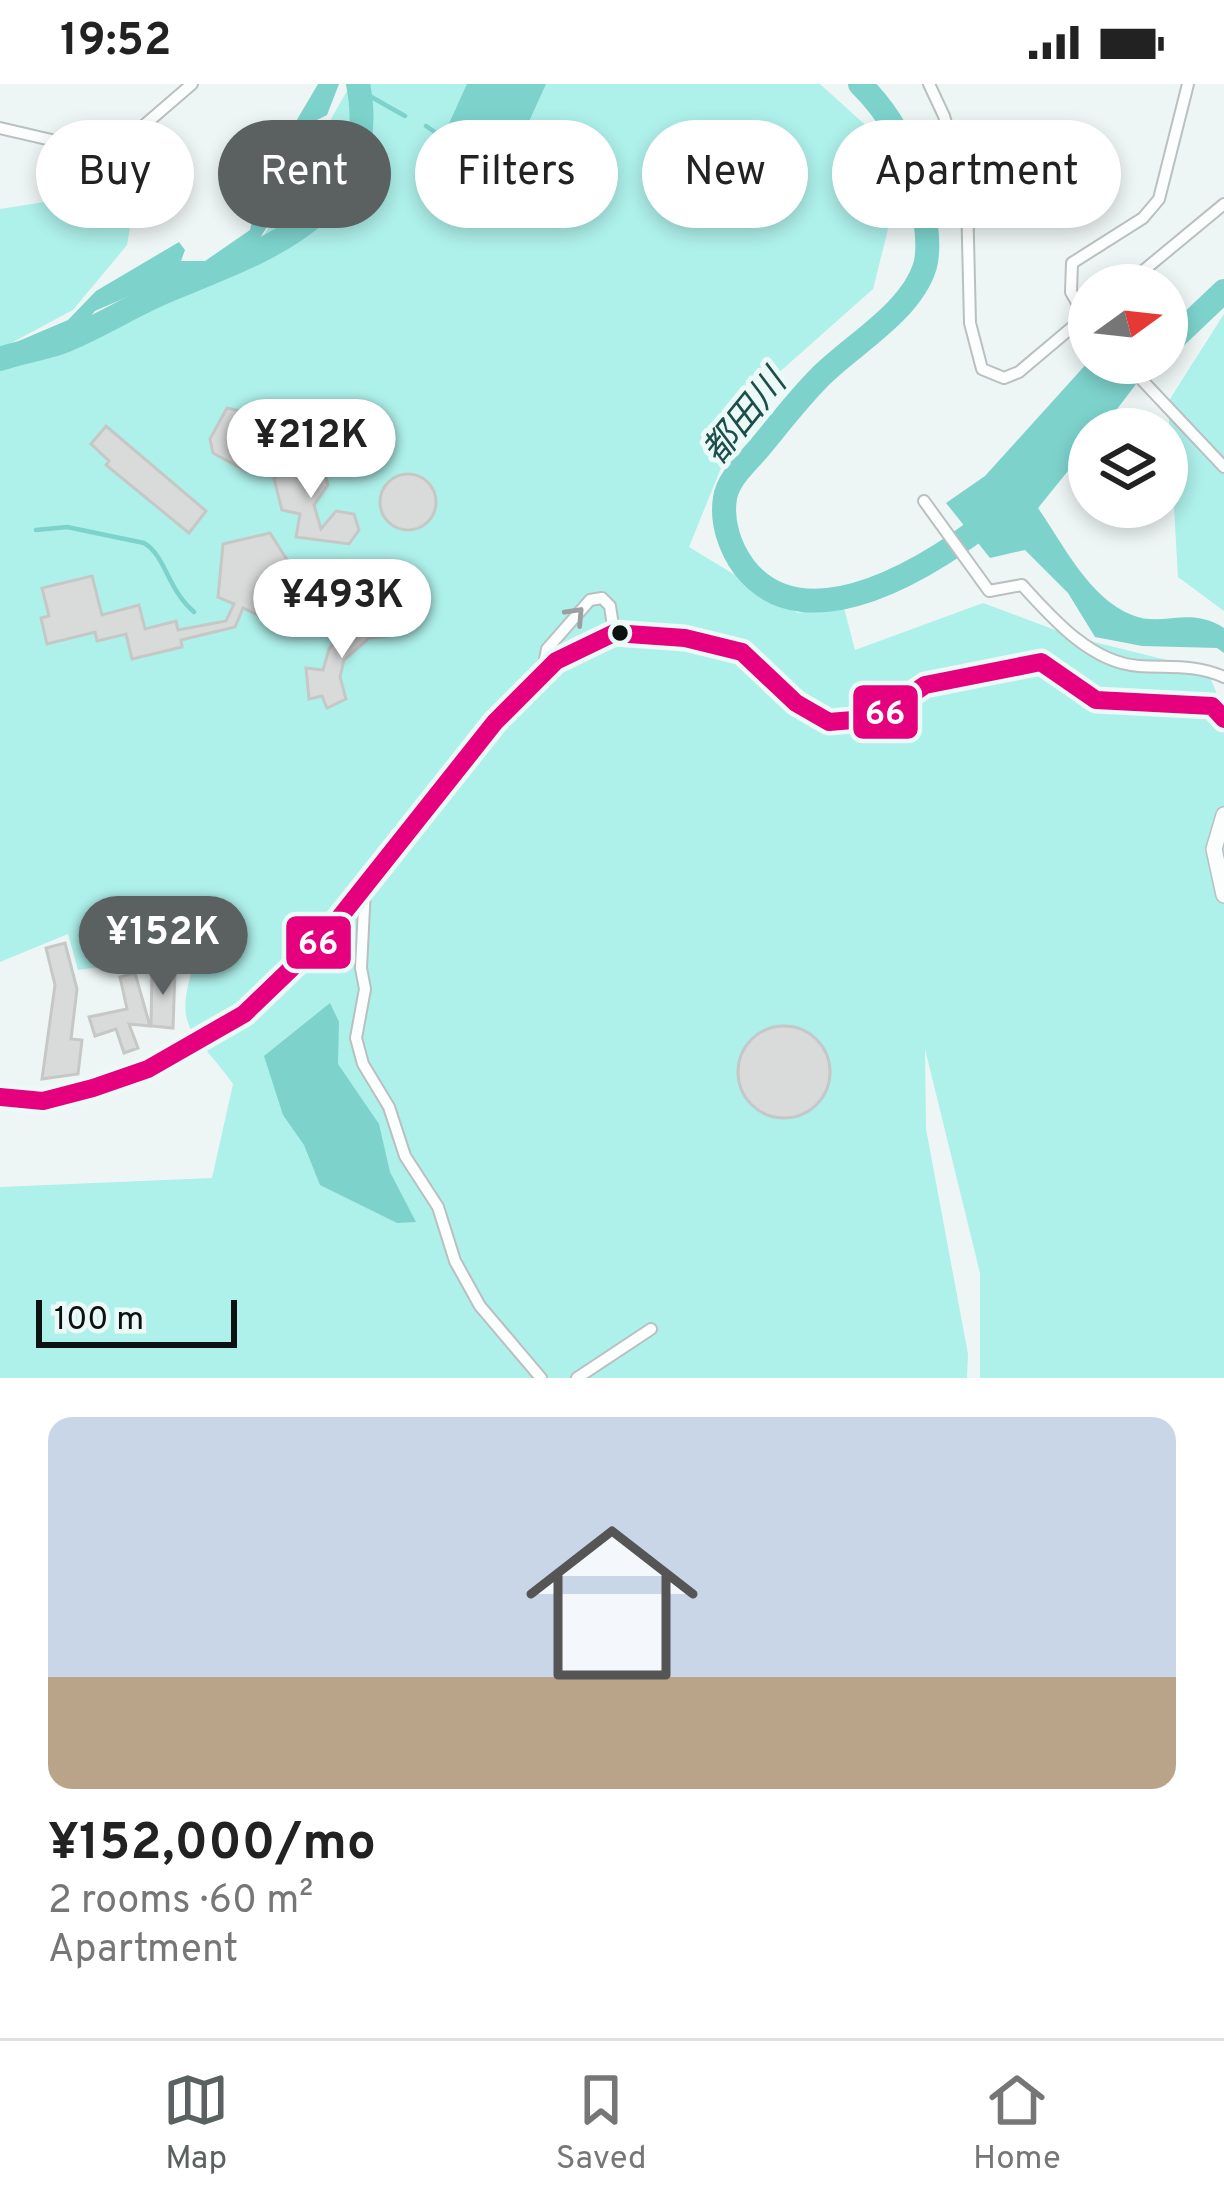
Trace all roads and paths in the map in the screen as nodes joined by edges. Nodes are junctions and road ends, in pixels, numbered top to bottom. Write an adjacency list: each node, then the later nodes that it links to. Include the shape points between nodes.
1 (192, 84): 4 (street, via 120,146 99,152)
2 (929, 84): 8 (street, via 967,198 970,323 982,369 1004,378 1019,372)
3 (1188, 84): 6 (street, via 1160,199)
4 (0, 128)
5 (1224, 204): 7 (street)
6 (1072, 264)
7 (1151, 264)
8 (1068, 333)
9 (1146, 384): 10 (street)
10 (1224, 466)
11 (924, 501): 14 (street, via 989,591 1022,585 1072,636 1125,664 1184,664)
12 (614, 633): 13 (street); 13 (street, one-way to 12, via 547,649 590,600 610,606); 15 (street, via 742,652 796,703 830,722 878,718 926,685 1041,662 1096,700 1212,706)
13 (542, 675): 17 (street, via 495,722)
14 (1224, 677)
15 (1224, 719)
16 (1224, 815): 18 (street, via 1214,849)
17 (365, 888): 19 (street, via 244,1014 202,1042 93,1088 43,1101); 21 (street, via 365,989 356,1039 363,1064 480,1306)
18 (1224, 895)
19 (0, 1097)
20 (651, 1329): 22 (street)
21 (541, 1378)
22 (577, 1378)

